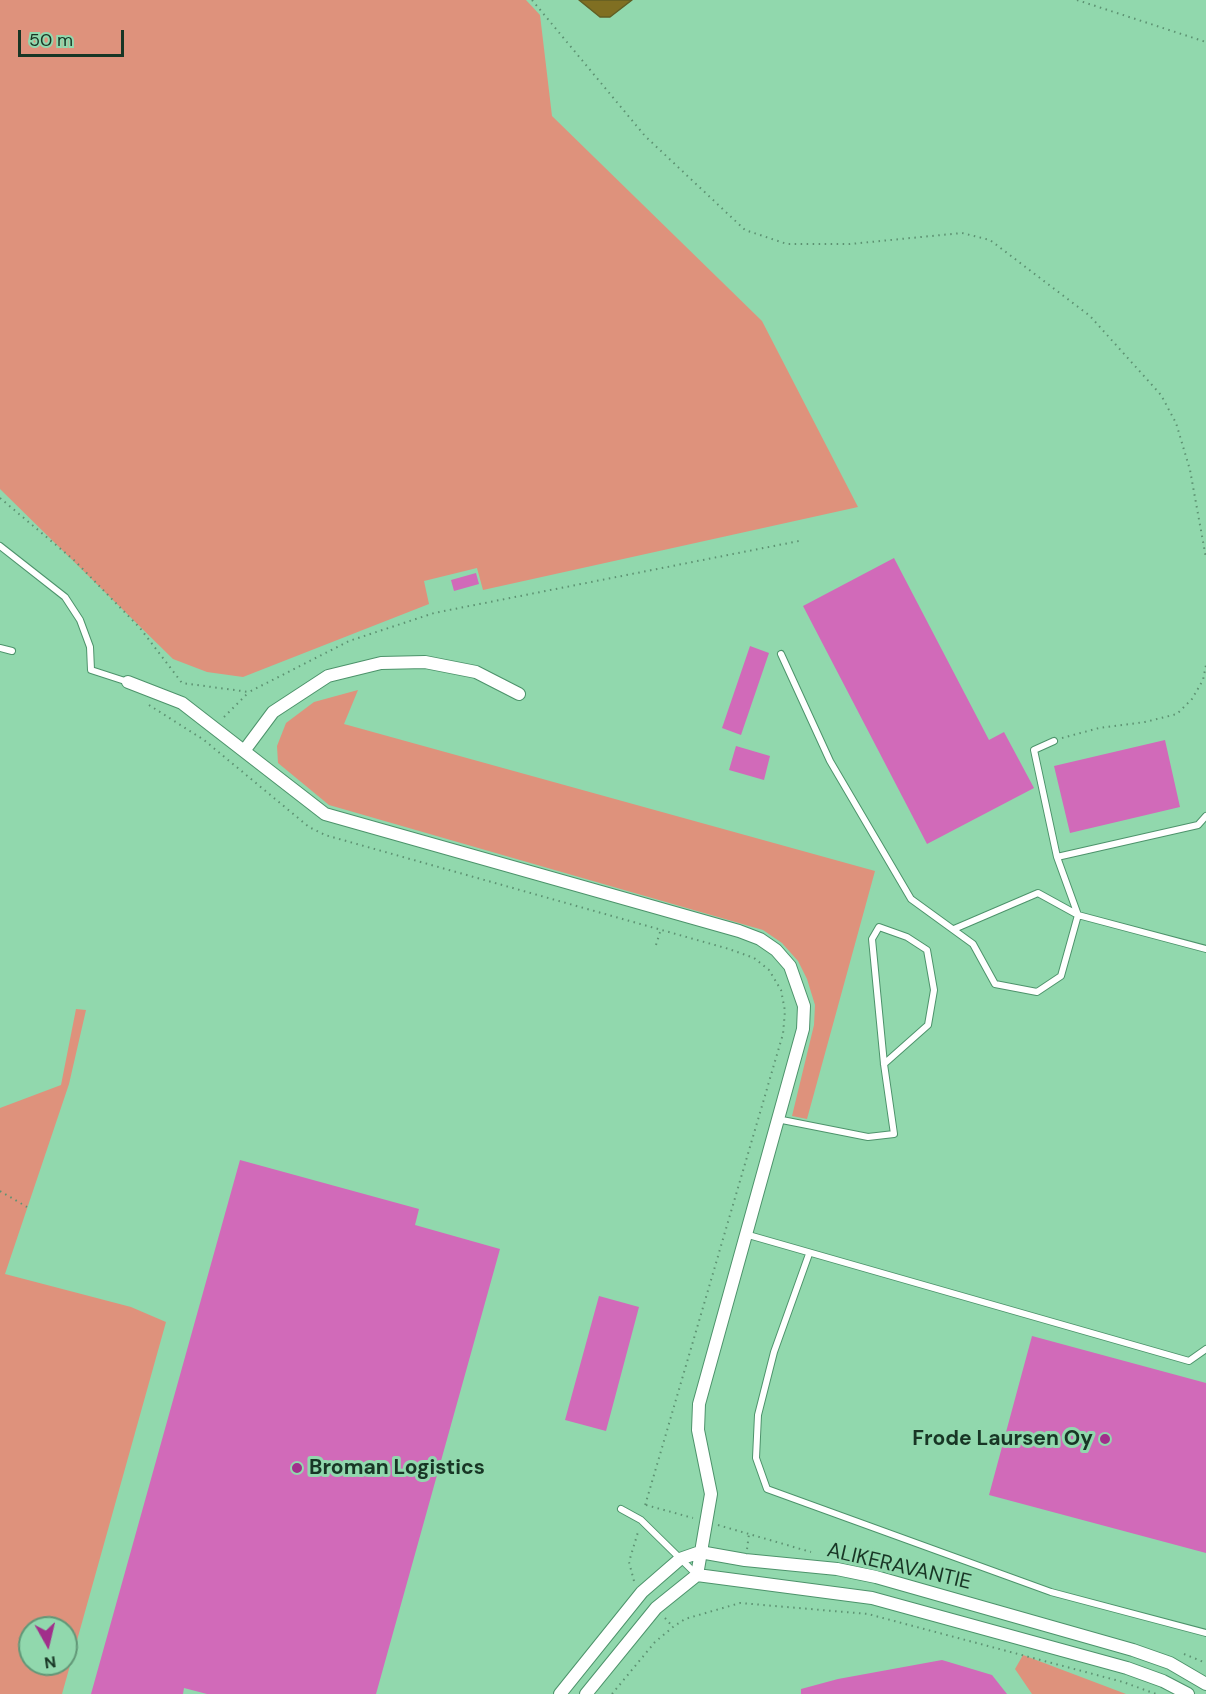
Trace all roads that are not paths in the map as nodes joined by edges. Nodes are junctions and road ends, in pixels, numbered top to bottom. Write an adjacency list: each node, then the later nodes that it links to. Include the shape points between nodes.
1 (0, 546): 5 (lane, via 65,597 80,620 90,647 91,670)
2 (0, 648): 3 (lane)
3 (12, 651)
4 (781, 654): 12 (lane, via 830,761 911,899)
5 (128, 681): 8 (street, via 182,703)
6 (519, 694): 8 (street, via 476,672 425,662 381,663 328,676 273,712)
7 (1054, 741): 10 (lane, via 1035,750)
8 (244, 750): 15 (street, via 325,814 739,931 776,950 790,966 804,1006 803,1029)
9 (1206, 816): 10 (lane, via 1198,825)
10 (1057, 856): 11 (lane)
11 (1078, 915): 12 (lane, via 1038,893); 12 (lane, via 1061,976 1037,992 994,984 974,944); 13 (lane)
12 (954, 929)
13 (1206, 949)
14 (884, 1064): 14 (lane, via 872,939 879,927 908,937 927,950 934,990 928,1025); 15 (lane, via 894,1134 868,1137)
15 (777, 1119): 16 (street)
16 (744, 1234): 17 (lane); 20 (street, via 699,1404 698,1430 711,1494)
17 (810, 1254): 18 (lane, via 1189,1361); 23 (lane, via 774,1352 758,1415 756,1458 767,1489 1051,1592)
18 (1206, 1349)
19 (621, 1509): 21 (lane, via 641,1520)
20 (700, 1552): 21 (street, ALIKERAVANTIE); 22 (street); 24 (street, ALIKERAVANTIE, via 876,1577 1133,1650)
21 (680, 1559): 22 (lane); 25 (street, ALIKERAVANTIE, via 642,1592)
22 (697, 1575): 26 (street, via 656,1608); 27 (street, ALIKERAVANTIE, via 872,1598 1127,1668)
23 (1206, 1633)
24 (1206, 1684)
25 (560, 1694)
26 (586, 1694)
27 (1188, 1694)

